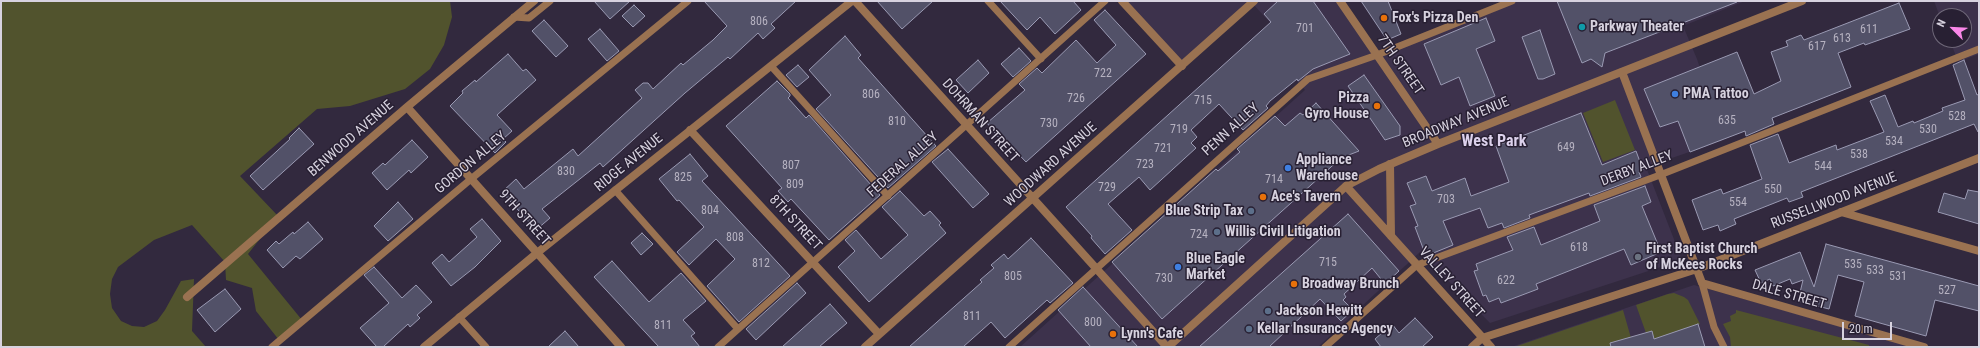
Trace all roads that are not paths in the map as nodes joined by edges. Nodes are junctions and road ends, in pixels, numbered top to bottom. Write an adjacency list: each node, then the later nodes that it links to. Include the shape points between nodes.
1 (534, 1): 12 (street, BENWOOD AVENUE)
2 (550, 1): 12 (lane, via 529,18)
3 (688, 1): 26 (lane, GORDON ALLEY)
4 (853, 1): 16 (street, RIDGE AVENUE); 20 (street, DOHRMAN STREET)
5 (988, 1): 15 (lane)
6 (1105, 1): 15 (lane, FEDERAL ALLEY)
7 (1122, 1): 17 (street)
8 (1254, 1): 17 (street, WOODWARD AVENUE)
9 (1340, 1): 14 (street, 7TH STREET)
10 (1512, 1): 14 (lane, PENN ALLEY)
11 (1802, 1): 18 (street, BROADWAY AVENUE)
12 (514, 17): 19 (street, BENWOOD AVENUE)
13 (1979, 49): 25 (lane, DERBY ALLEY)
14 (1377, 55): 22 (street, 7TH STREET); 37 (lane, PENN ALLEY, via 1308,79)
15 (1041, 59): 20 (lane, FEDERAL ALLEY)
16 (771, 66): 21 (street, RIDGE AVENUE); 29 (lane)
17 (1182, 66): 30 (street, WOODWARD AVENUE)
18 (1622, 72): 22 (street, BROADWAY AVENUE); 25 (street)
19 (407, 107): 26 (street, 9TH STREET); 40 (street, BENWOOD AVENUE)
20 (967, 126): 29 (lane, FEDERAL ALLEY); 30 (street, DOHRMAN STREET)
21 (690, 130): 28 (street, RIDGE AVENUE); 35 (street, 8TH STREET)
22 (1438, 144): 24 (street, BROADWAY AVENUE)
23 (1979, 158): 31 (street, RUSSELLWOOD AVENUE)
24 (1390, 164): 27 (street, BROADWAY AVENUE); 32 (street)
25 (1660, 175): 36 (lane, DERBY ALLEY); 38 (street)
26 (471, 179): 34 (street, 9TH STREET); 45 (lane, GORDON ALLEY)
27 (1346, 186): 32 (street, VALLEY STREET); 52 (street, BROADWAY AVENUE)
28 (615, 190): 34 (street, RIDGE AVENUE); 42 (lane)
29 (888, 196): 35 (lane, FEDERAL ALLEY)
30 (1033, 198): 37 (street, DOHRMAN STREET); 43 (street, WOODWARD AVENUE)
31 (1841, 212): 33 (street); 38 (street, RUSSELLWOOD AVENUE)
32 (1391, 236): 36 (street, VALLEY STREET)
33 (1979, 250)
34 (537, 253): 41 (street, RIDGE AVENUE); 48 (street, 9TH STREET)
35 (813, 262): 42 (lane, FEDERAL ALLEY); 43 (street, 8TH STREET)
36 (1417, 264): 44 (street, VALLEY STREET); 53 (lane, DERBY ALLEY)
37 (1096, 268): 51 (lane, PENN ALLEY); 52 (street, DOHRMAN STREET)
38 (1697, 269): 39 (street); 44 (street, RUSSELLWOOD AVENUE)
39 (1702, 283): 56 (lane, via 1714,327); 57 (street, DALE STREET)
40 (187, 297)
41 (459, 317): 46 (street, RIDGE AVENUE); 47 (lane)
42 (738, 329): 49 (lane, FEDERAL ALLEY)
43 (879, 334): 50 (street, WOODWARD AVENUE)
44 (1482, 338): 54 (street, RUSSELLWOOD AVENUE); 55 (street, VALLEY STREET)
45 (272, 347)
46 (424, 347)
47 (486, 347)
48 (621, 347)
49 (718, 347)
50 (865, 347)
51 (1009, 347)
52 (1167, 347)
53 (1325, 347)
54 (1472, 347)
55 (1491, 347)
56 (1724, 347)
57 (1924, 347)

